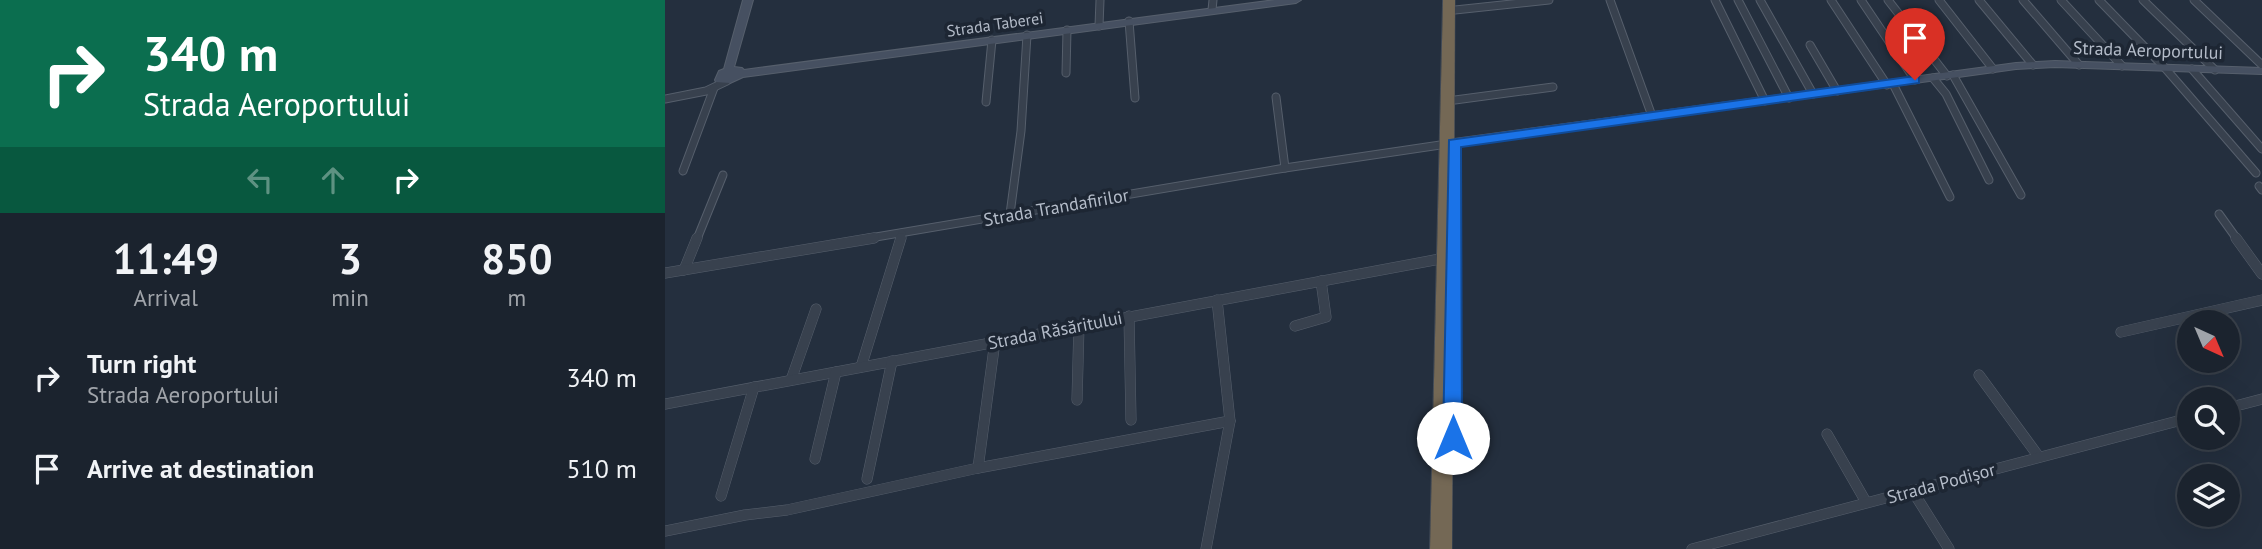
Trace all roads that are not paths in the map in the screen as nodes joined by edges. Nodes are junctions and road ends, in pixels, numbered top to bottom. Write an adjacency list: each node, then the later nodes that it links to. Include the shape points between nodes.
1 (748, 0): 38 (street)
2 (1100, 0): 22 (street)
3 (1296, 0): 20 (street, Strada Taberei)
4 (1549, 0): 19 (street)
5 (1610, 0): 53 (street)
6 (1715, 0): 51 (street)
7 (1738, 0): 48 (street)
8 (1760, 0): 45 (street)
9 (1831, 0): 41 (street)
10 (1861, 0): 40 (street)
11 (1888, 0): 37 (street)
12 (1939, 0): 32 (street)
13 (1979, 0): 27 (street)
14 (2022, 0): 28 (street)
15 (2061, 0): 30 (street)
16 (2099, 0): 31 (street)
17 (2143, 0): 34 (street)
18 (2194, 0): 29 (street)
19 (1453, 4): 50 (highway); 54 (highway)
20 (1213, 5): 21 (street, Strada Taberei)
21 (1127, 21): 22 (street, Strada Taberei); 46 (street)
22 (1099, 26): 23 (street, Strada Taberei)
23 (1067, 30): 24 (street, Strada Taberei); 36 (street)
24 (1027, 36): 25 (street, Strada Taberei); 63 (street)
25 (992, 40): 38 (street, Strada Taberei); 52 (street)
26 (1810, 45): 44 (street)
27 (2033, 65): 28 (street, Strada Aeroportului); 32 (street, Strada Aeroportului)
28 (2079, 65): 30 (street, Strada Aeroportului)
29 (2262, 65)
30 (2122, 66): 31 (street, Strada Aeroportului)
31 (2165, 68): 33 (street, Strada Aeroportului); 58 (street)
32 (1993, 69): 37 (street, Strada Aeroportului)
33 (2192, 69): 34 (street, Strada Aeroportului); 55 (street)
34 (2215, 70): 35 (street, Strada Aeroportului)
35 (2262, 71)
36 (1066, 73)
37 (1950, 75): 39 (street, Strada Aeroportului); 61 (street)
38 (728, 76): 43 (street)
39 (1933, 78): 40 (street, Strada Aeroportului); 60 (street, via 1946,94)
40 (1915, 80): 41 (street, Strada Aeroportului)
41 (1890, 84): 44 (street, Strada Aeroportului); 62 (street)
42 (1553, 87): 50 (street)
43 (714, 88): 49 (street); 57 (street)
44 (1837, 91): 45 (street, Strada Aeroportului)
45 (1813, 94): 48 (street, Strada Aeroportului)
46 (1133, 95)
47 (1276, 97): 56 (street)
48 (1789, 97): 51 (street, Strada Aeroportului)
49 (665, 99)
50 (1455, 100): 54 (highway)
51 (1765, 101): 53 (street, Strada Aeroportului)
52 (986, 102)
53 (1652, 116): 54 (street, Strada Aeroportului)
54 (1451, 144): 56 (street, Strada Trandafirilor); 66 (highway); 104 (highway)
55 (2262, 149)
56 (1285, 168): 63 (street, Strada Trandafirilor)
57 (683, 171)
58 (2256, 173)
59 (723, 175): 67 (street)
60 (1989, 180)
61 (2021, 195)
62 (1950, 197)
63 (1010, 214): 65 (street, Strada Trandafirilor)
64 (2219, 214): 69 (street)
65 (902, 233): 67 (street, Strada Trandafirilor); 80 (street)
66 (1445, 258): 70 (street, Strada Răsăritului); 103 (highway)
67 (684, 270): 68 (street, Strada Trandafirilor)
68 (665, 273)
69 (2262, 274)
70 (1321, 281): 71 (street, Strada Răsăritului); 76 (street, via 1326,317)
71 (1217, 300): 74 (street, Strada Răsăritului); 90 (street)
72 (2262, 300): 77 (street)
73 (816, 309): 83 (street)
74 (1129, 316): 75 (street, Strada Răsăritului); 89 (street)
75 (1079, 325): 78 (street, Strada Răsăritului); 86 (street)
76 (1295, 326)
77 (2121, 332)
78 (995, 341): 79 (street, Strada Răsăritului); 95 (street)
79 (892, 361): 80 (street, Strada Răsăritului); 96 (street)
80 (861, 367): 81 (street, Strada Răsăritului)
81 (836, 372): 83 (street, Strada Răsăritului); 94 (street)
82 (1979, 374): 93 (street)
83 (791, 380): 84 (street, Strada Răsăritului)
84 (754, 387): 87 (street, Strada Răsăritului); 98 (street)
85 (2262, 399): 88 (street)
86 (1077, 400)
87 (665, 404)
88 (2240, 405)
89 (1132, 420)
90 (1230, 421): 95 (street); 102 (street)
91 (2177, 421): 93 (street, Strada Podișor)
92 (1827, 434): 99 (street)
93 (2039, 457): 97 (street, Strada Podișor)
94 (815, 459)
95 (978, 468): 100 (street)
96 (866, 479)
97 (1912, 490): 99 (street, Strada Podișor); 106 (street)
98 (721, 496)
99 (1866, 502): 101 (street, Strada Podișor)
100 (665, 531)
101 (1713, 546): 105 (street, Strada Podișor)
102 (1206, 549)
103 (1441, 549)
104 (1452, 549)
105 (1692, 549)
106 (1949, 549)

